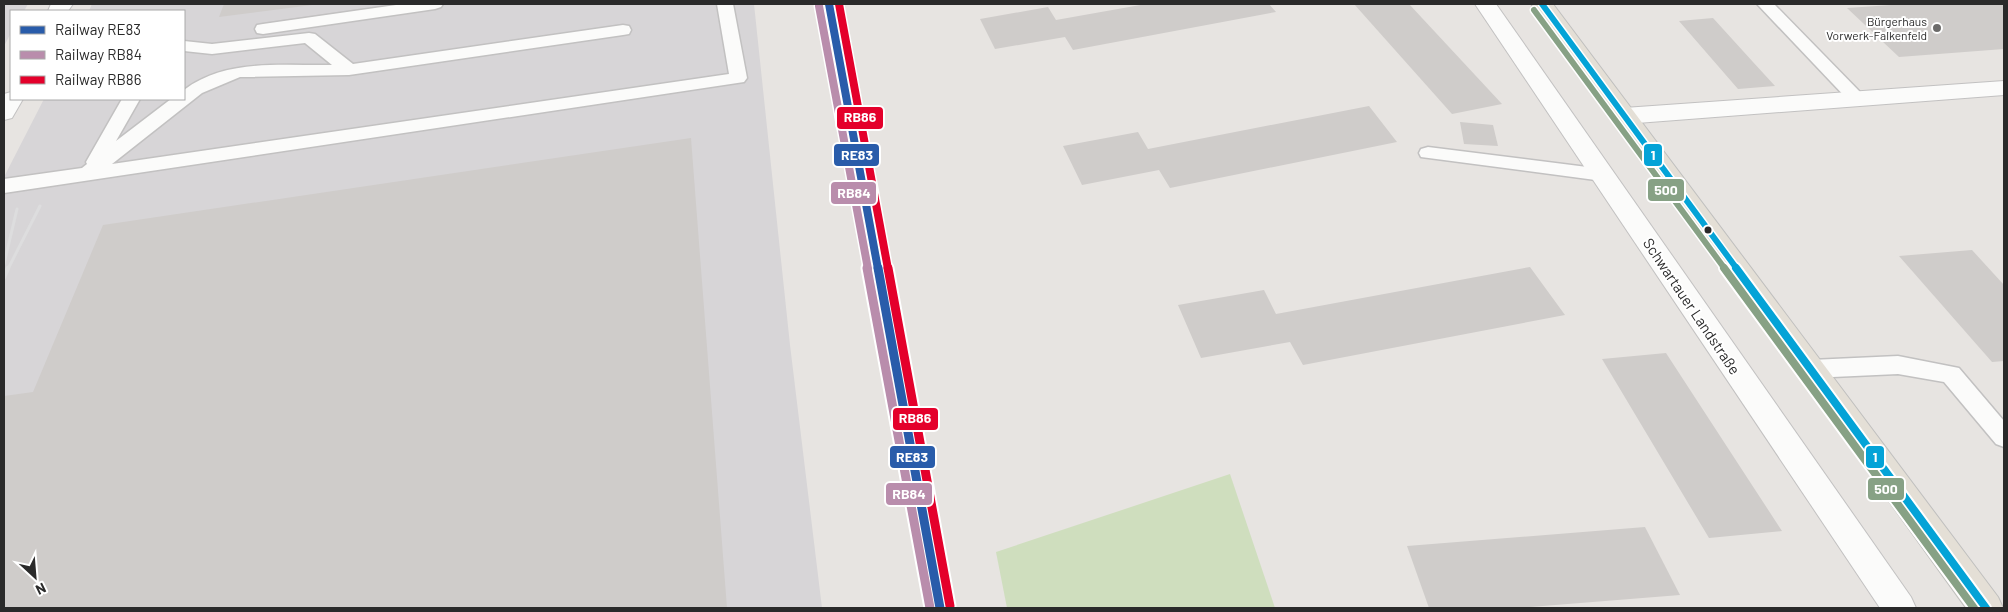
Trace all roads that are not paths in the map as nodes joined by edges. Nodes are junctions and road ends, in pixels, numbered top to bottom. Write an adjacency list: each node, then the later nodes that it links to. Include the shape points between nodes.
1 (435, 4): 7 (lane)
2 (725, 4): 19 (lane, via 738,78)
3 (1486, 4): 20 (street, Schwartauer Landstraße)
4 (1542, 4): 17 (main road)
5 (1766, 4): 12 (lane)
6 (623, 30): 9 (lane)
7 (185, 41)
8 (185, 46): 9 (lane, via 212,49 308,38)
9 (349, 70): 11 (lane, via 237,72)
10 (2004, 88): 12 (street)
11 (185, 97)
12 (1857, 99): 17 (street)
13 (10, 100): 16 (street)
14 (131, 100): 19 (lane)
15 (180, 100): 19 (lane)
16 (4, 113)
17 (1624, 116): 22 (main road)
18 (1428, 153): 20 (lane)
19 (88, 173): 21 (lane)
20 (1603, 175): 24 (street, Schwartauer Landstraße)
21 (4, 186)
22 (1811, 369): 23 (lane, via 1898,365 1952,374); 25 (main road)
23 (2004, 437)
24 (1899, 608)
25 (1986, 608)

